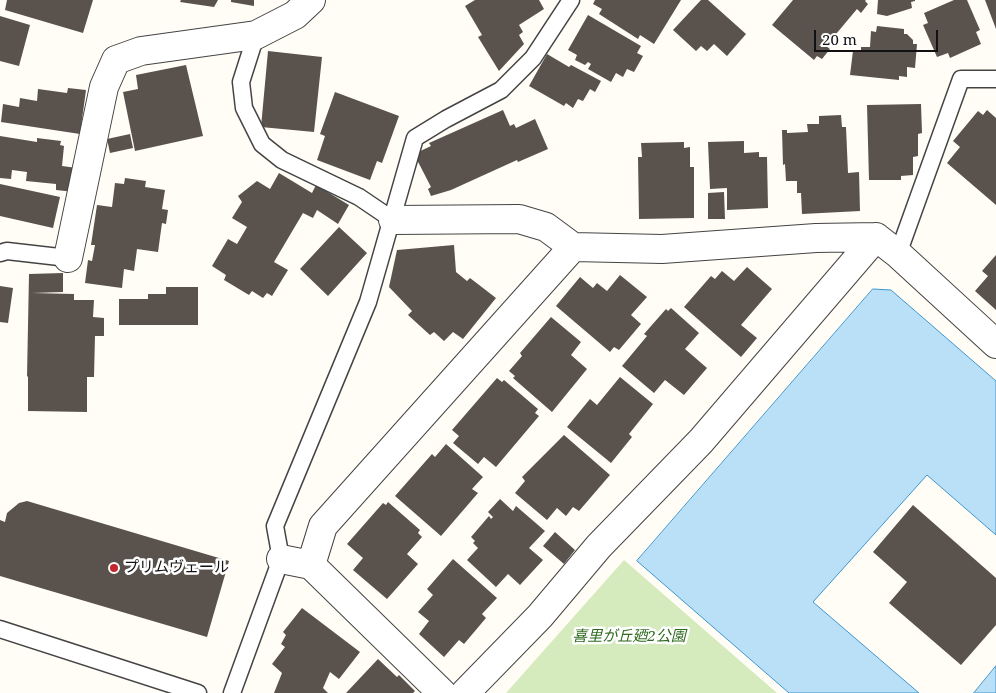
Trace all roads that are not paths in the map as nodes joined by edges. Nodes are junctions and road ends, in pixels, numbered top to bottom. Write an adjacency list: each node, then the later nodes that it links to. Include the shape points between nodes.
1 (311, 0): 3 (street, via 295,15)
2 (571, 0): 5 (lane, via 533,58 501,90 415,138)
3 (256, 35): 5 (lane, via 241,82 244,108 262,144 282,160 359,197); 10 (street, via 141,51 116,60 104,87)
4 (996, 79): 9 (lane, via 961,79)
5 (393, 220): 7 (street, via 519,219 546,227); 12 (lane, via 368,302 275,526)
6 (876, 238): 7 (street, via 816,238 662,249); 9 (street); 18 (street, via 701,441 599,546 540,616)
7 (573, 247): 13 (street, via 323,526)
8 (0, 253): 10 (lane)
9 (898, 254): 11 (street)
10 (68, 258)
11 (996, 344)
12 (281, 559): 13 (street); 16 (lane)
13 (311, 565): 17 (street)
14 (0, 629): 15 (lane)
15 (198, 693)
16 (232, 693)
17 (442, 693)
18 (465, 693)

